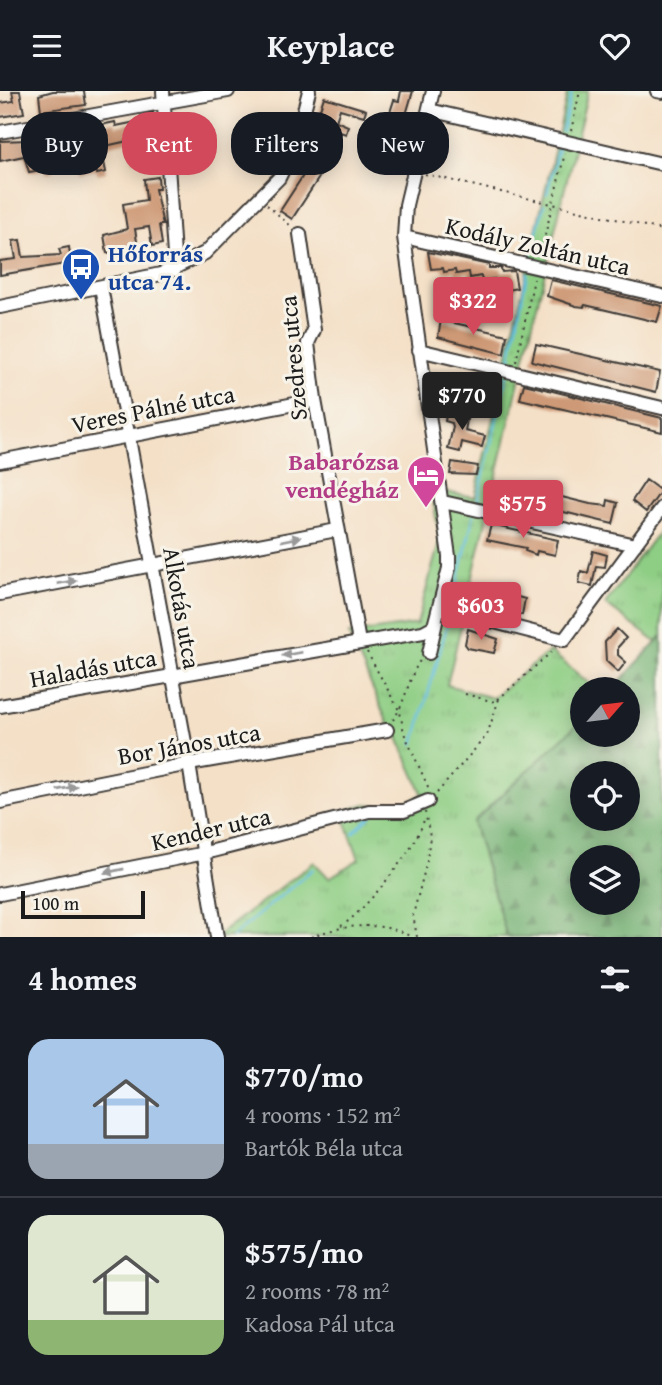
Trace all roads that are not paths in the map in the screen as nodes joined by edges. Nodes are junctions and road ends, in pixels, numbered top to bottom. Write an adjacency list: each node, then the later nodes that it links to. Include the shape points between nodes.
1 (228, 91): 4 (street)
2 (309, 91): 10 (street, via 291,156 261,199 213,247)
3 (433, 91): 5 (street)
4 (164, 97): 6 (street); 10 (street)
5 (429, 110): 7 (street); 9 (street, via 405,213)
6 (0, 132)
7 (662, 165)
8 (300, 234): 15 (street, Szedres utca, via 314,330 308,343)
9 (404, 237): 12 (street, Kodály Zoltán utca); 14 (street)
10 (175, 270): 11 (street)
11 (100, 288): 13 (street); 17 (street, Alkotás utca)
12 (662, 296)
13 (0, 307)
14 (419, 350): 16 (street); 19 (street)
15 (315, 400): 17 (street, Veres Pálné utca); 21 (street, Szedres utca)
16 (662, 408)
17 (129, 435): 18 (street, Veres Pálné utca); 23 (street, Alkotás utca)
18 (0, 461)
19 (443, 502): 22 (street); 25 (street, via 450,563)
20 (662, 508): 22 (street)
21 (337, 530): 23 (street, one-way to 21); 27 (street, Szedres utca)
22 (635, 545): 25 (street, via 564,639)
23 (152, 566): 24 (street, one-way to 23); 29 (street, Alkotás utca)
24 (0, 594)
25 (440, 608): 26 (street)
26 (436, 622): 27 (street, Haladás utca, via 423,632); 28 (street)
27 (360, 642): 29 (street, Haladás utca, one-way to 29)
28 (429, 650)
29 (173, 675): 30 (street, Haladás utca); 32 (street, Alkotás utca)
30 (0, 706)
31 (387, 730): 32 (street, Bor János utca)
32 (189, 764): 34 (street, Bor János utca, one-way to 32); 35 (street, Alkotás utca)
33 (428, 801): 35 (street, Kender utca, via 404,811 369,811)
34 (0, 802)
35 (205, 853): 36 (street, Kender utca, one-way to 36); 37 (street, Alkotás utca)
36 (0, 894)
37 (217, 937)

